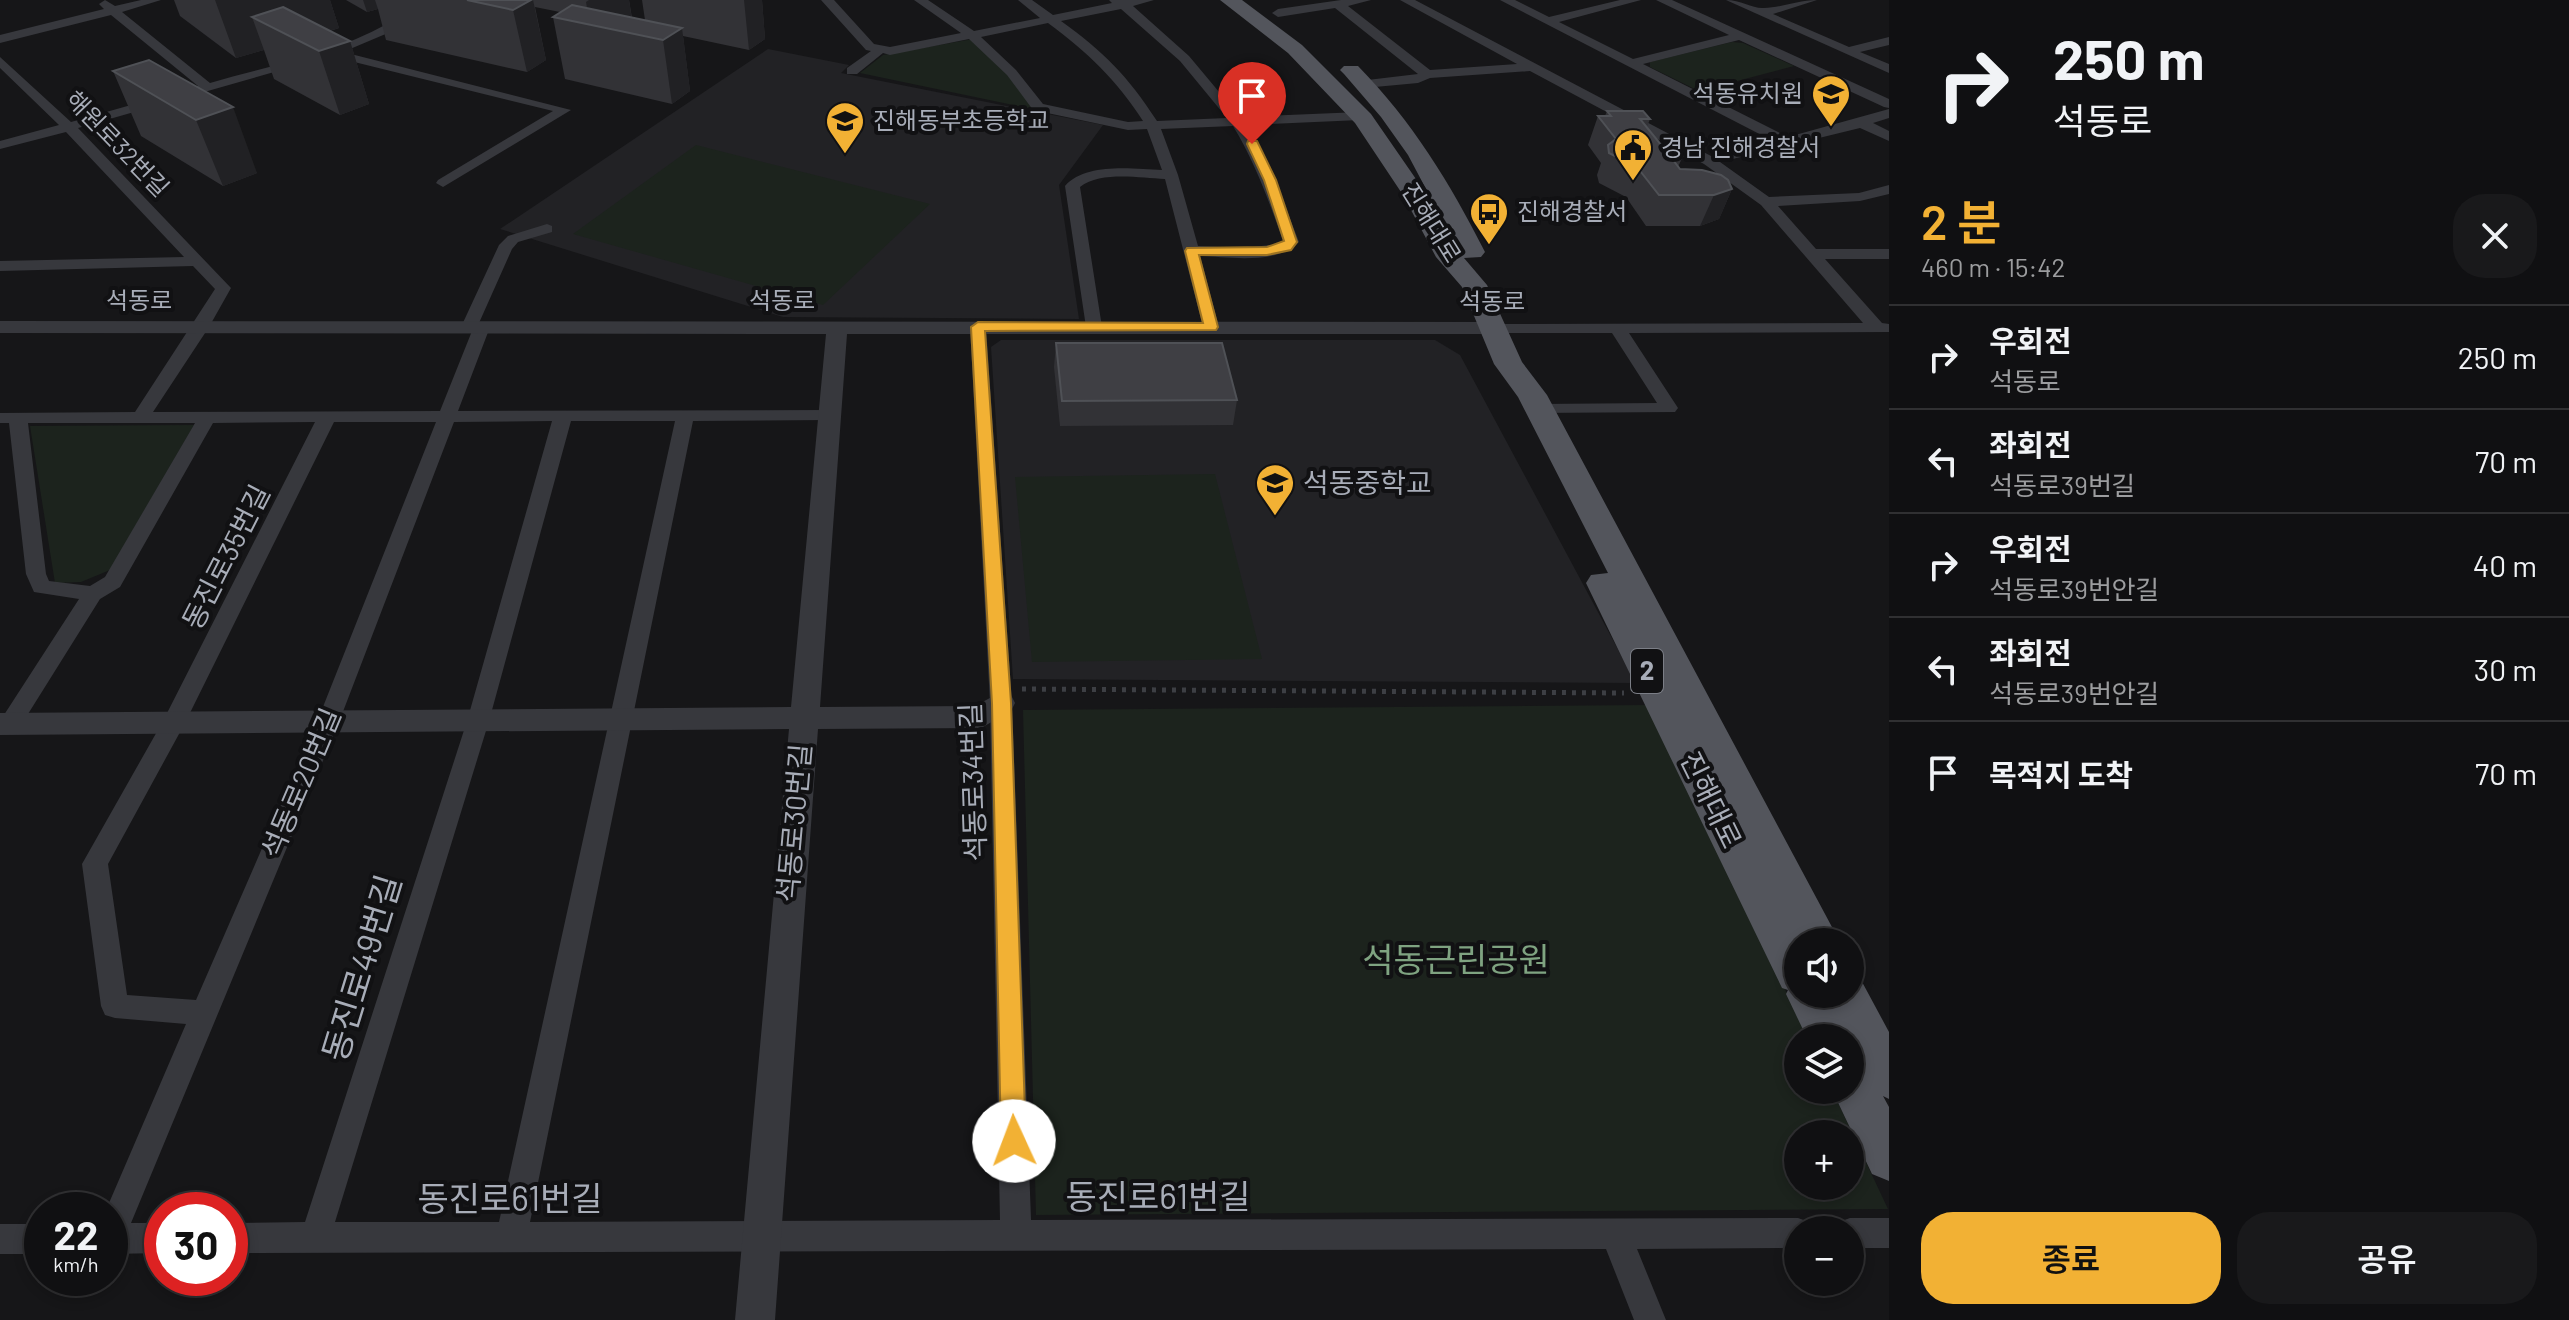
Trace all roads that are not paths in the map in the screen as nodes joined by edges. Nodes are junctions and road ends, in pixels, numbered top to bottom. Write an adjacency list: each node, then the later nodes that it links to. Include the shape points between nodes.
1 (102, 0): 19 (street)
2 (155, 0): 19 (street)
3 (429, 0): 30 (street, via 400,22)
4 (827, 0): 28 (street, via 870,47)
5 (920, 0): 24 (street)
6 (1024, 0): 22 (street)
7 (1148, 0): 17 (street)
8 (1230, 0): 41 (main road, 진해대로 / 2, via 1295,49)
9 (1257, 0): 20 (main road, 진해대로 / 2)
10 (1365, 0): 18 (street)
11 (1406, 0): 33 (street)
12 (1506, 0): 23 (street)
13 (1635, 0): 23 (street)
14 (1662, 0): 25 (street)
15 (1732, 0): 21 (street)
16 (1811, 0): 21 (street)
17 (1120, 2): 22 (street); 42 (street, via 1207,81)
18 (1339, 5): 20 (street); 36 (street)
19 (113, 11): 26 (street); 38 (street)
20 (1278, 13): 37 (main road, 진해대로 / 2)
21 (1761, 13): 29 (street)
22 (1052, 20): 24 (street); 44 (street, via 1098,54)
23 (1548, 21): 32 (street)
24 (975, 36): 28 (street); 44 (street, via 1003,60 1038,107 1128,126)
25 (1741, 36): 32 (street); 39 (street)
26 (0, 39)
27 (1889, 41): 29 (street)
28 (881, 49): 35 (street)
29 (1847, 51): 34 (street)
30 (327, 52): 38 (street); 51 (street, via 564,110)
31 (0, 61): 45 (street, 해원로32번길)
32 (1633, 63): 47 (street)
33 (1532, 67): 36 (street); 49 (street)
34 (1889, 69)
35 (852, 71)
36 (1427, 74): 37 (street)
37 (1364, 84): 60 (main road, 진해대로 / 2, via 1397,119 1445,196 1475,258)
38 (208, 88): 45 (street)
39 (1889, 104)
40 (1889, 113): 43 (street)
41 (1360, 116): 42 (street); 60 (main road, 진해대로 / 2, via 1415,195 1449,257)
42 (1236, 120): 44 (street); 55 (street, via 1270,180 1291,242 1267,251)
43 (1862, 123): 46 (street); 47 (street)
44 (1152, 124): 50 (street)
45 (69, 127): 48 (street); 58 (street, 해원로32번길)
46 (1889, 137)
47 (1786, 142): 49 (street)
48 (0, 145)
49 (1709, 161): 53 (street)
50 (1171, 175): 55 (street); 66 (street, via 1094,175 1072,186)
51 (443, 183)
52 (1889, 189): 53 (street, via 1860,197)
53 (1766, 202): 56 (street)
54 (547, 229): 63 (street, via 513,239 505,248)
55 (1191, 251): 67 (street)
56 (1812, 254): 57 (street); 70 (street)
57 (1889, 254)
58 (197, 261): 59 (street); 62 (street, 해원로32번길, via 223,288)
59 (0, 266)
60 (1474, 285): 68 (main road, 2)
61 (0, 327): 62 (street, 석동로)
62 (201, 327): 63 (street, 석동로); 80 (street)
63 (476, 327): 64 (street, 석동로); 78 (street, 석동로20번길)
64 (837, 327): 65 (street, 석동로); 73 (street, 석동로30번길)
65 (978, 327): 66 (street, 석동로); 82 (street, 석동로34번길)
66 (1094, 327): 67 (street, 석동로)
67 (1211, 327): 68 (street, 석동로)
68 (1493, 328): 69 (street, 석동로); 71 (main road, 2)
69 (1617, 328): 70 (street, 석동로); 72 (street, via 1669,408)
70 (1883, 328)
71 (1508, 364): 72 (main road, 2); 90 (main road, 진해대로 / 2, via 1509,395)
72 (1539, 409): 89 (main road, 2)
73 (829, 415): 75 (street); 83 (street, 석동로30번길)
74 (563, 416): 75 (street); 78 (street); 85 (street)
75 (685, 416): 84 (street)
76 (207, 417): 77 (street); 80 (street); 81 (street, via 113,582)
77 (327, 417): 78 (street); 87 (street, 동진로35번길)
78 (447, 417): 86 (street, 석동로20번길)
79 (9, 418): 80 (street); 81 (street, via 41,587)
80 (140, 418)
81 (93, 594): 88 (street)
82 (1001, 703): 83 (street, via 981,717); 101 (street, 석동로34번길)
83 (803, 718): 84 (street); 102 (street, 석동로30번길)
84 (623, 720): 85 (street); 103 (street)
85 (478, 721): 86 (street); 105 (street, 동진로49번길)
86 (328, 722): 87 (street); 92 (street, 석동로20번길)
87 (174, 723): 88 (street); 92 (street, via 95,864 115,1006)
88 (5, 724)
89 (1811, 928)
90 (1784, 946)
91 (1852, 1008): 93 (main road)
92 (204, 1013): 96 (street, 석동로20번길)
93 (1889, 1077)
94 (1862, 1104): 95 (main road)
95 (1889, 1157)
96 (128, 1194)
97 (1784, 1233): 100 (street, 동진로61번길)
98 (1864, 1233): 99 (street)
99 (1889, 1233)
100 (1616, 1234): 101 (street, 동진로61번길); 109 (street)
101 (1016, 1235): 102 (street, 동진로61번길)
102 (762, 1236): 103 (street, 동진로61번길); 108 (street, 석동로30번길)
103 (511, 1237): 105 (street, 동진로61번길)
104 (248, 1238): 105 (street, 동진로61번길)
105 (315, 1238)
106 (0, 1239): 107 (street)
107 (24, 1239)
108 (755, 1320)
109 (1650, 1320)

